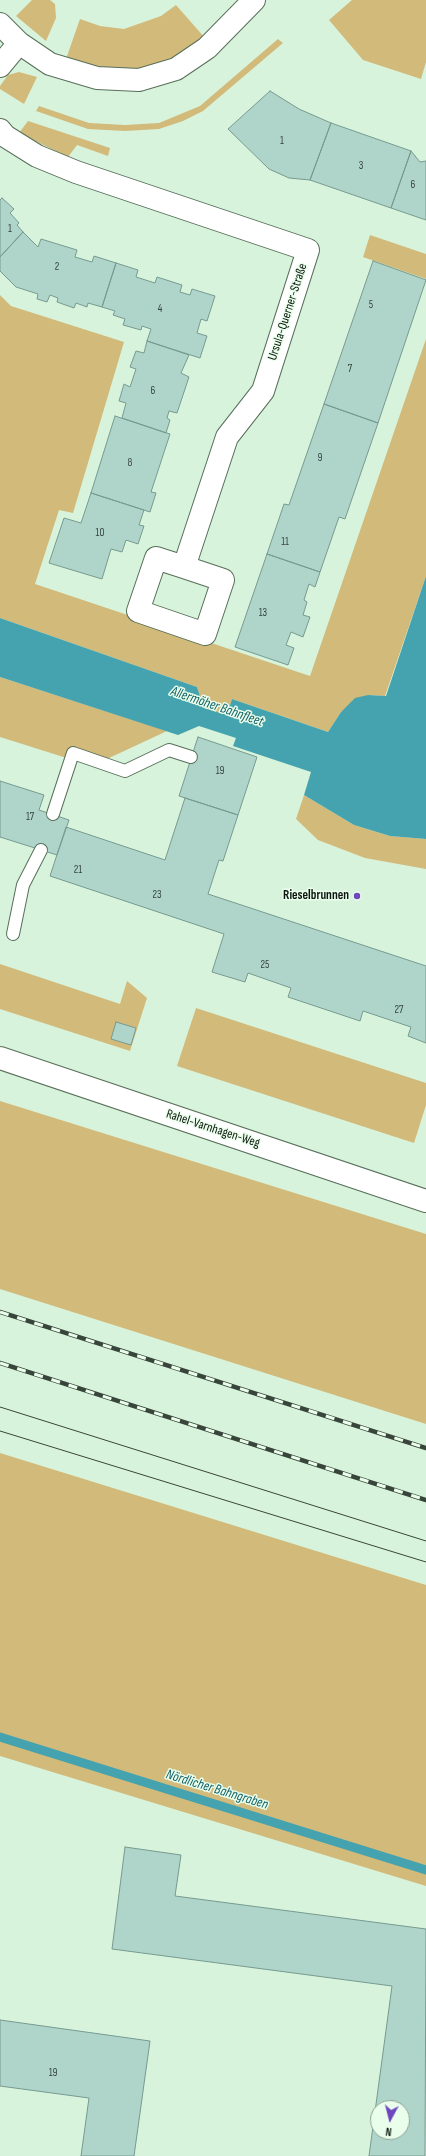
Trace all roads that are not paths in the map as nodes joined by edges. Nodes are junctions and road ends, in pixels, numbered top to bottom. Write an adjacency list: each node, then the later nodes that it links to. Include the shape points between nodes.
1 (254, 0): 3 (street, via 207,48 176,69 139,80 97,78 50,64)
2 (0, 24): 3 (street)
3 (19, 43): 4 (street)
4 (0, 66)
5 (0, 130): 6 (street, Ursula-Querner-Straße, via 5,136 37,156 76,172 308,250 263,391 227,437)
6 (184, 567): 6 (street, via 224,577 208,638 134,613 154,553)
7 (191, 757): 8 (lane, via 169,750 125,771 73,753)
8 (53, 814)
9 (41, 850): 10 (lane, via 23,885)
10 (13, 934)
11 (0, 1058): 12 (street, Rahel-Varnhagen-Weg)
12 (426, 1201)

